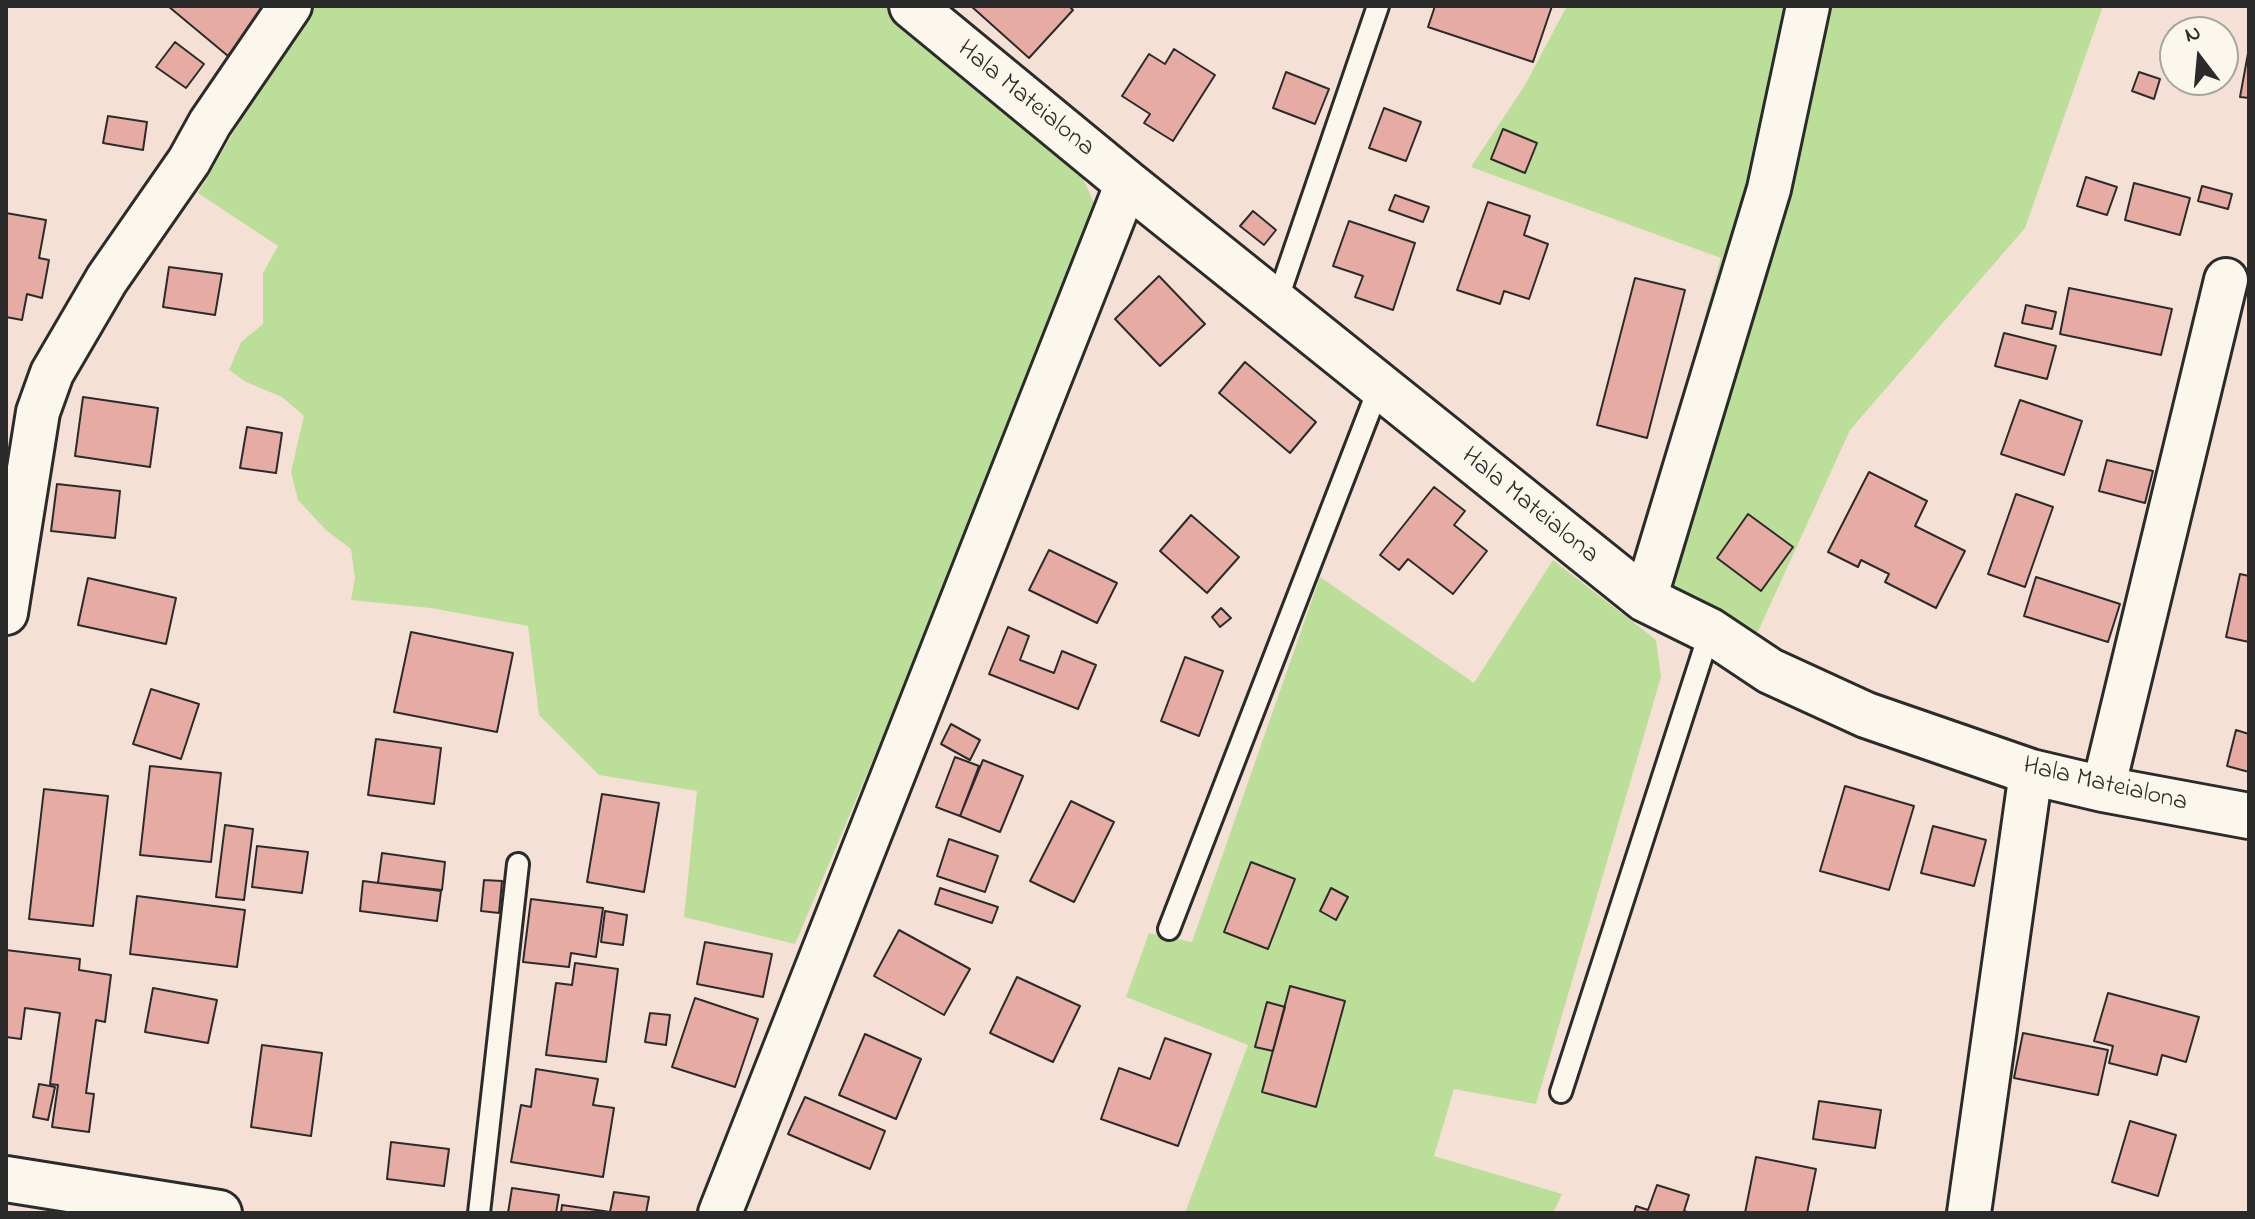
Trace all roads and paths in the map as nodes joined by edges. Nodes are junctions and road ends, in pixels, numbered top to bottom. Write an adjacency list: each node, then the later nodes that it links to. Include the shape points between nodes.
1 (290, 6): 10 (street, via 107,279 52,373 38,412)
2 (912, 6): 5 (street, Hala Mateialona)
3 (1378, 6): 7 (lane)
4 (1808, 6): 9 (street, via 1769,189)
5 (1127, 183): 7 (street, Hala Mateialona); 21 (street)
6 (2226, 280): 13 (street)
7 (1276, 304): 8 (street, Hala Mateialona)
8 (1379, 387): 9 (street, Hala Mateialona); 16 (lane)
9 (1645, 599): 11 (street, Hala Mateialona)
10 (6, 613)
11 (1710, 631): 12 (street, Hala Mateialona, via 1770,671 1866,715); 17 (lane)
12 (2031, 772): 13 (street, Hala Mateialona); 22 (street)
13 (2103, 789): 14 (street, Hala Mateialona)
14 (2249, 816)
15 (518, 864): 20 (lane)
16 (1169, 929)
17 (1561, 1092)
18 (6, 1179): 19 (street)
19 (219, 1213)
20 (479, 1213)
21 (720, 1213)
22 (1969, 1213)

